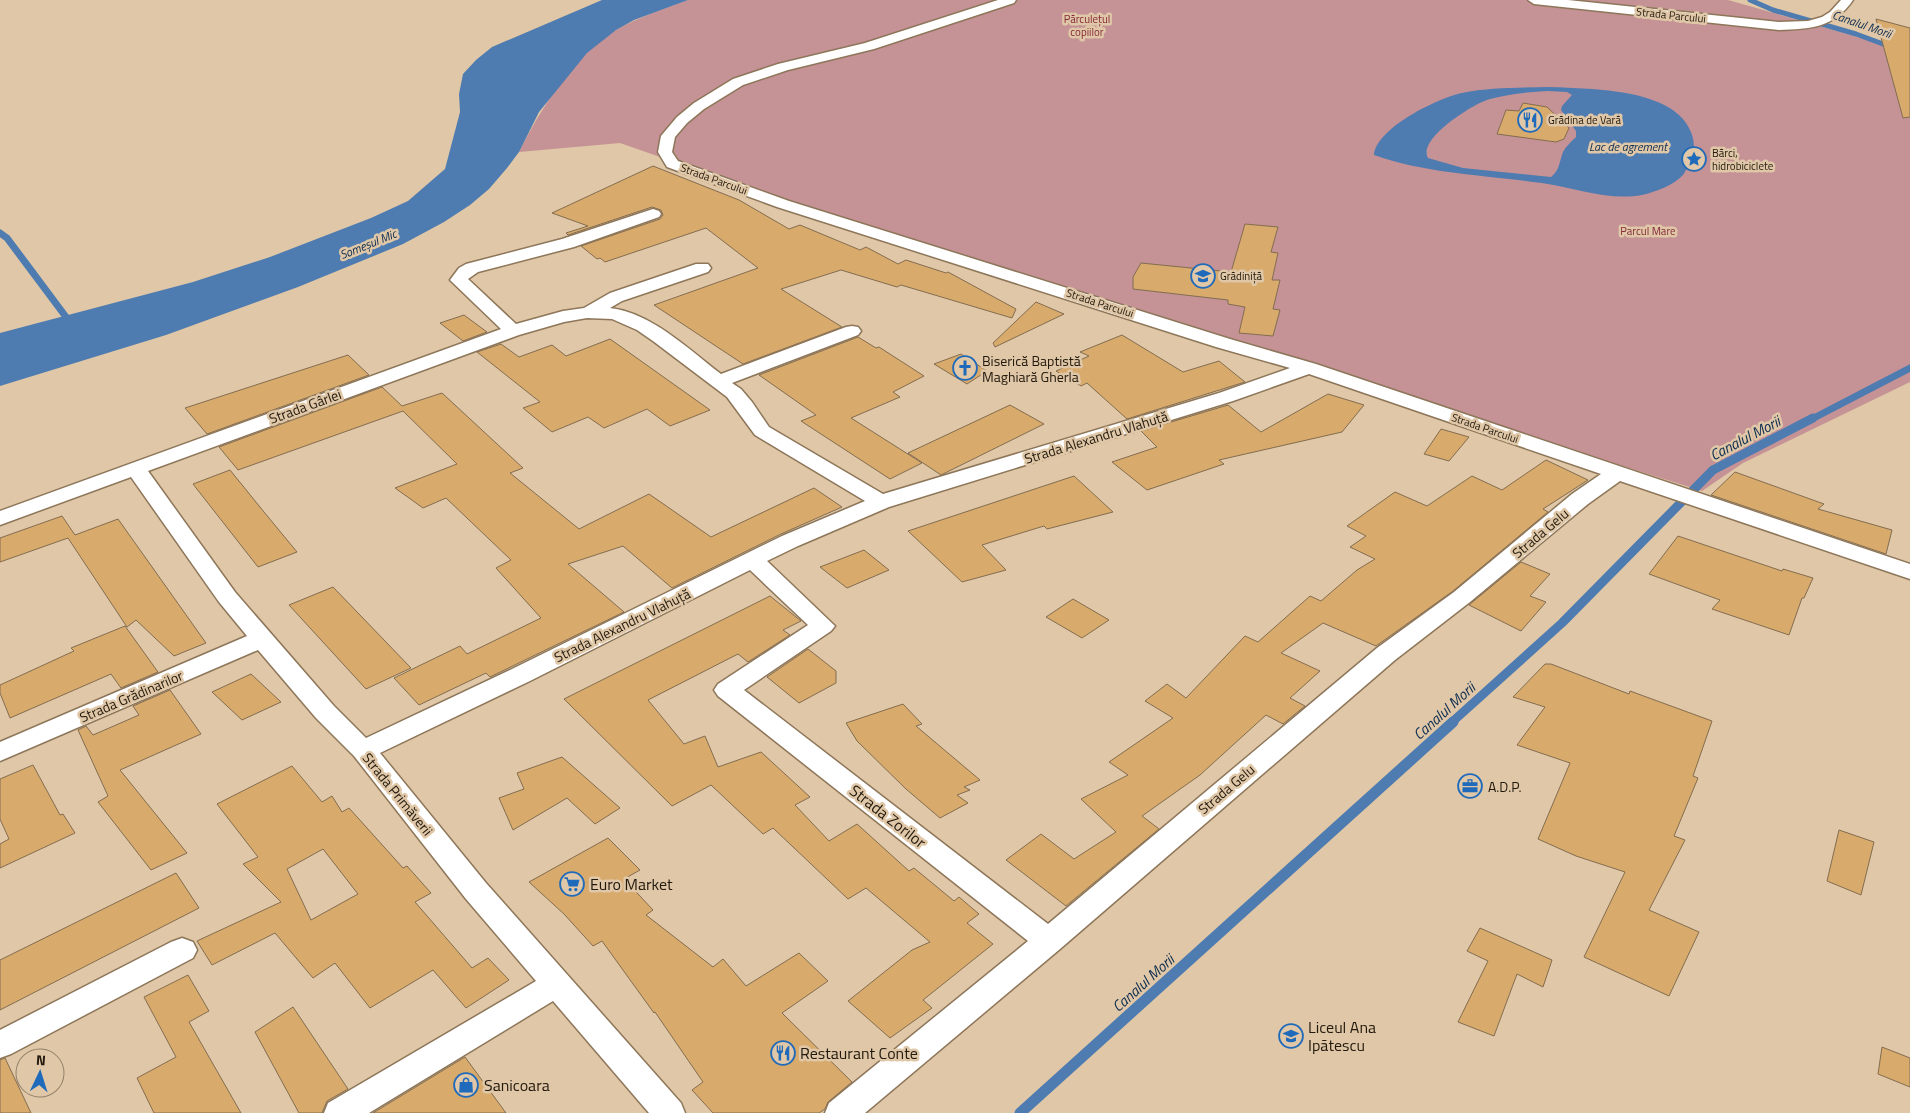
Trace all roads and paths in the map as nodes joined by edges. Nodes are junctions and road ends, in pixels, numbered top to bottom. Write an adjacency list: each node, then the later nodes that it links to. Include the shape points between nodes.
1 (1010, 0): 9 (street, Strada Parcului, via 869,46 738,82 682,120 668,136 664,152 672,164 783,204)
2 (1534, 0): 3 (street, Strada Parcului, via 1761,25 1808,25 1828,19 1842,10)
3 (1847, 0)
4 (653, 214): 7 (street, via 465,272 459,280)
5 (702, 268): 6 (street, via 616,297)
6 (588, 313): 7 (street, Strada Gârlei); 10 (street, Strada Gârlei, via 615,314 635,321)
7 (514, 331): 11 (street, Strada Gârlei)
8 (852, 331): 10 (street)
9 (1309, 368): 12 (street, Strada Parcului); 13 (street, Strada Alexandru Vlahuță, via 1217,400)
10 (717, 382): 13 (street, via 740,399 762,431)
11 (136, 468): 14 (street, Strada Gârlei); 17 (street, Strada Primăverii, via 227,597)
12 (1617, 472): 16 (street, Strada Parcului); 20 (street, Strada Gelu, via 1386,654)
13 (881, 502): 15 (street, Strada Alexandru Vlahuță)
14 (0, 518)
15 (752, 560): 18 (street, Strada Alexandru Vlahuță); 20 (street, Strada Zorilor, via 823,626 727,690)
16 (1910, 572)
17 (262, 639): 18 (street, Strada Primăverii, via 325,712); 19 (street, Strada Grădinarilor)
18 (363, 750): 22 (street, Strada Primăverii, via 476,892)
19 (0, 752)
20 (1049, 941): 26 (street, Strada Gelu)
21 (182, 950): 23 (street)
22 (556, 984): 24 (street); 25 (street, Strada Primăverii)
23 (0, 1045)
24 (340, 1113)
25 (669, 1113)
26 (841, 1113)

